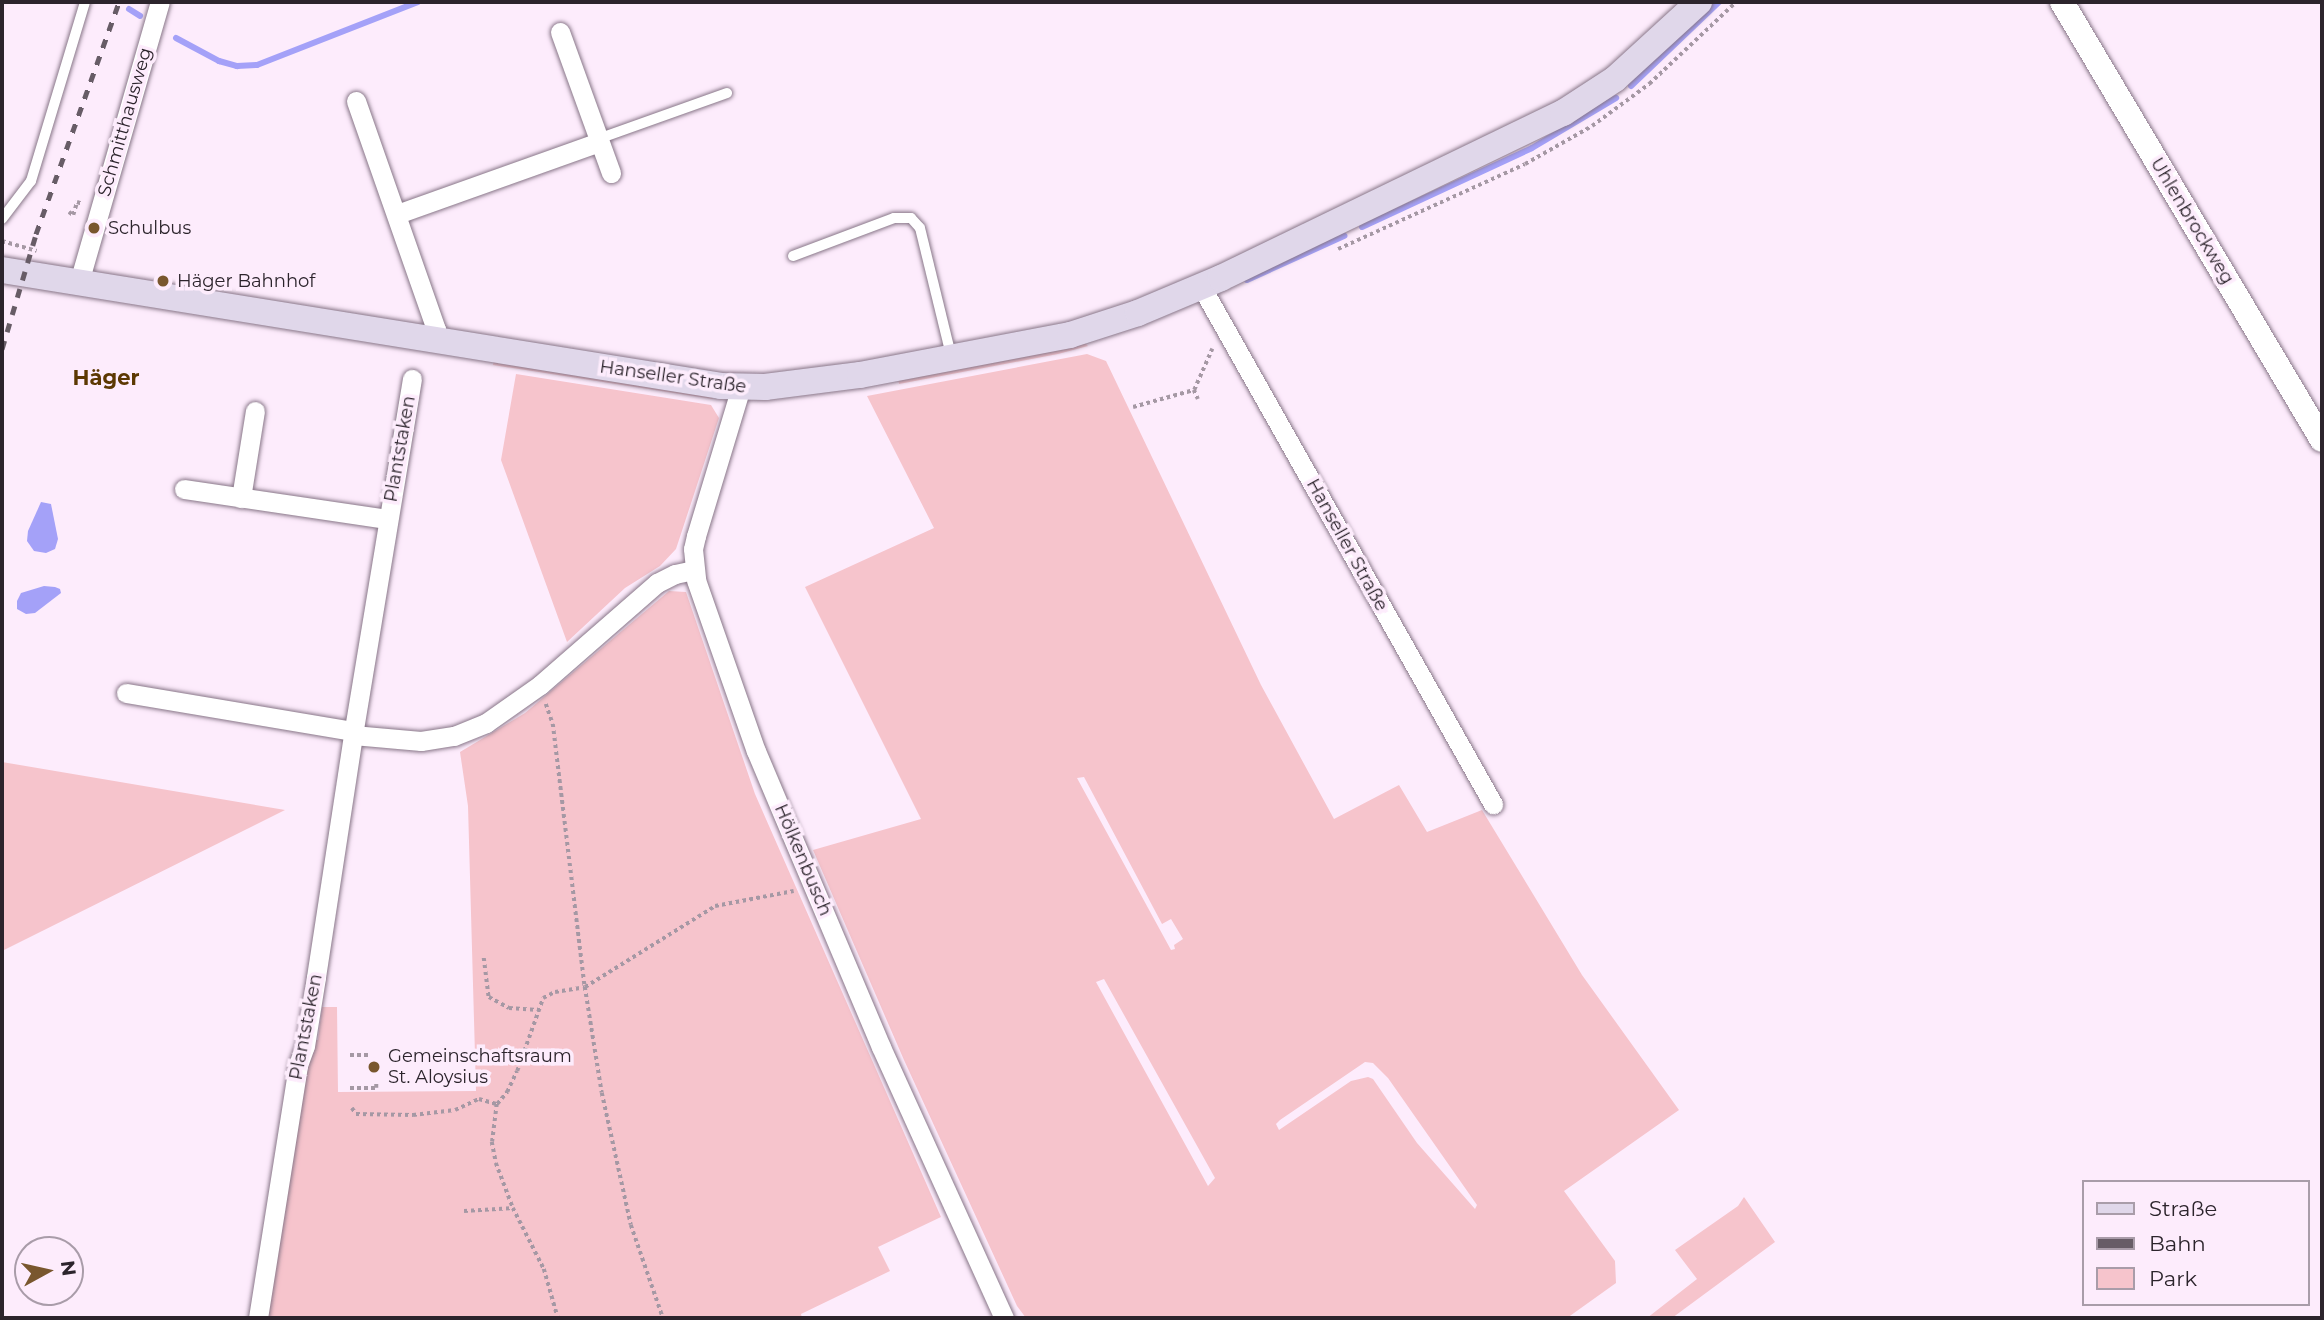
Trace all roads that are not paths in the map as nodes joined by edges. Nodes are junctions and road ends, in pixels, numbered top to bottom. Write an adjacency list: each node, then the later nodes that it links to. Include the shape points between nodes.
1 (85, 2): 11 (lane, via 31,181)
2 (160, 2): 14 (street, Schmitthausweg)
3 (1699, 2): 15 (main road, Hanseller Straße, via 1615,79 1563,113)
4 (2062, 2): 21 (street, Uhlenbrockweg)
5 (560, 32): 8 (street)
6 (727, 93): 8 (lane)
7 (356, 101): 10 (street)
8 (599, 141): 9 (street); 10 (street)
9 (611, 173)
10 (397, 214): 16 (street, via 436,329)
11 (2, 219)
12 (793, 256): 17 (lane, via 894,218 911,218 920,228)
13 (2, 270): 14 (main road, Hanseller Straße)
14 (79, 282): 16 (main road, Hanseller Straße)
15 (1201, 286): 17 (main road, Hanseller Straße, via 1070,335); 28 (street, Hanseller Straße)
16 (435, 341): 19 (main road, Hanseller Straße)
17 (952, 359): 19 (main road, Hanseller Straße, via 811,383)
18 (412, 379): 24 (street, Plantstaken)
19 (741, 387): 25 (street, Hölkenbusch, via 696,536)
20 (255, 411): 23 (street)
21 (2322, 440)
22 (184, 489): 23 (street, Plantstaken)
23 (241, 498): 24 (street, Plantstaken)
24 (388, 519): 27 (street, Plantstaken)
25 (694, 570): 27 (street, via 657,583 540,685 486,723 454,736 421,741); 30 (street, Hölkenbusch, via 733,690 814,889)
26 (126, 693): 27 (street)
27 (353, 733): 29 (street, Plantstaken)
28 (1493, 804)
29 (258, 1318)
30 (1004, 1318)

